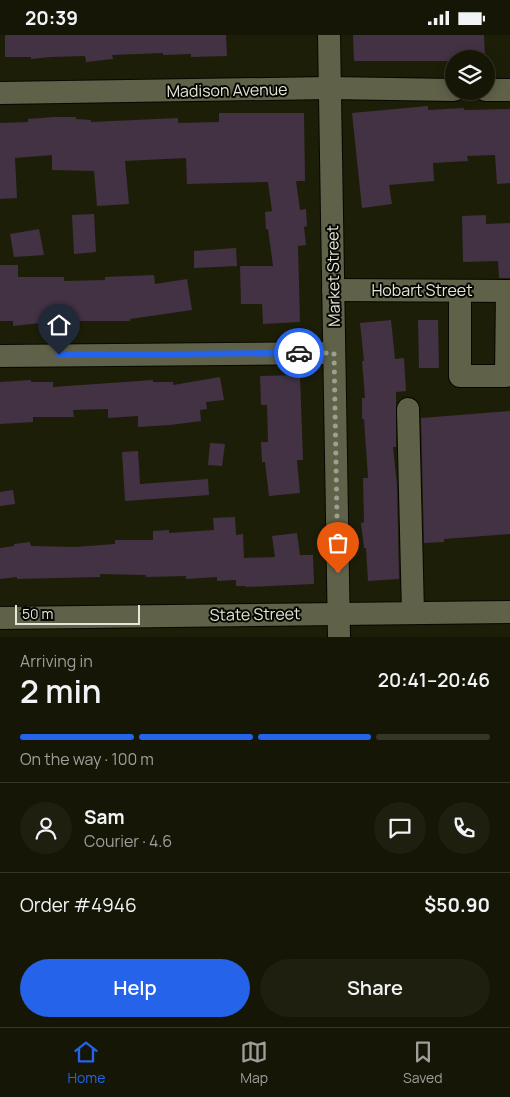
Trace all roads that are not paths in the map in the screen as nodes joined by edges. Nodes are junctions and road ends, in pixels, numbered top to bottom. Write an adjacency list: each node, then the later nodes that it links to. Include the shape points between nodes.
1 (329, 35): 2 (street, Market Street)
2 (330, 88): 3 (street, Madison Avenue); 6 (street, Madison Avenue); 7 (street, Market Street)
3 (445, 90)
4 (495, 90): 5 (street)
5 (510, 90)
6 (0, 93)
7 (333, 290): 8 (street, Hobart Street); 10 (street, Market Street)
8 (460, 291): 9 (street, Hobart Street); 9 (street, via 460,376 506,376)
9 (508, 291)
10 (334, 353): 11 (street); 14 (street, Market Street)
11 (0, 356)
12 (408, 409): 15 (street)
13 (510, 612): 15 (street, State Street)
14 (339, 613): 15 (street, State Street); 16 (street, State Street); 17 (street, Market Street)
15 (413, 613)
16 (0, 618)
17 (339, 637)

